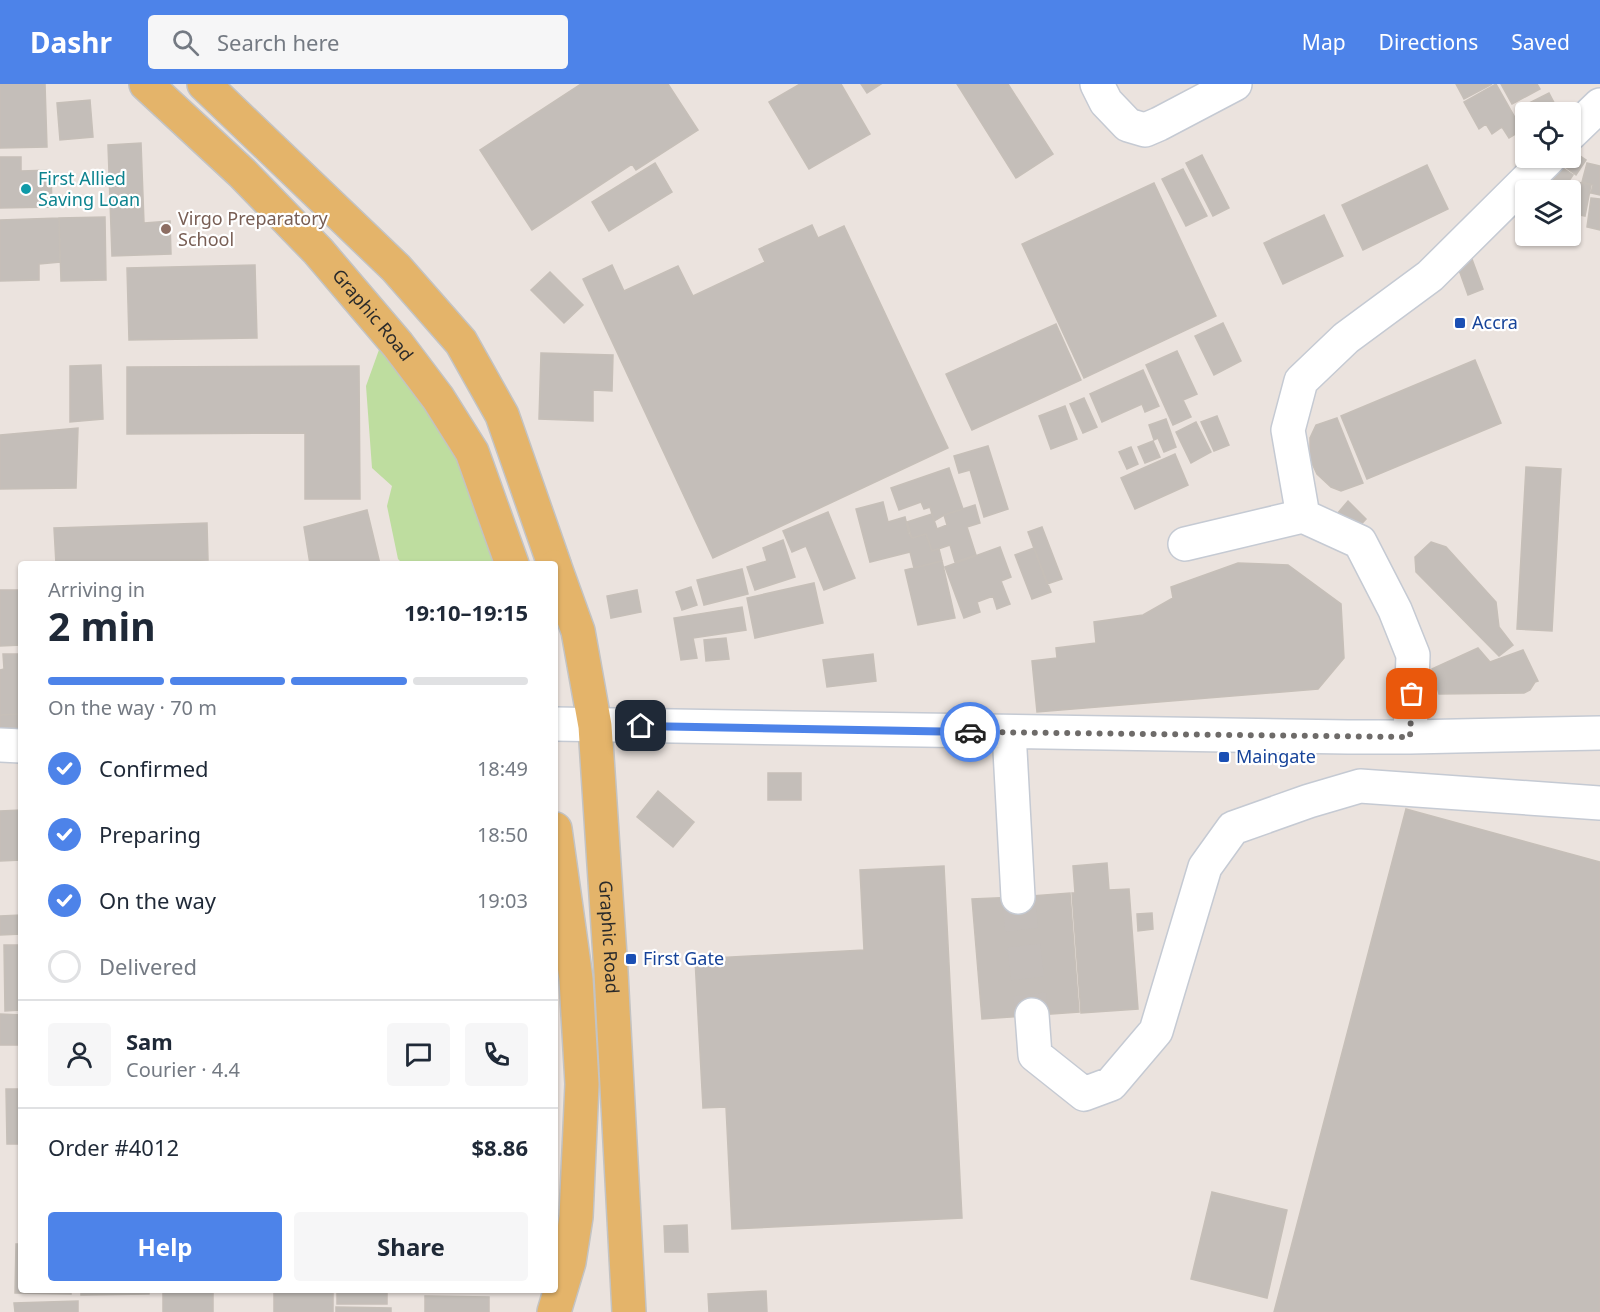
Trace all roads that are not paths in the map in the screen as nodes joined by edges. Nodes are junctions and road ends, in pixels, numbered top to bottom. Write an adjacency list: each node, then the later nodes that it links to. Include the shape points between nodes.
1 (146, 84): 10 (main road, Graphic Road, via 242,173 318,251 398,345 472,452)
2 (204, 84): 11 (main road, Graphic Road, via 396,268 461,342 502,415)
3 (1097, 84): 4 (street, via 1106,102 1128,125 1145,130)
4 (1235, 84)
5 (1600, 105): 6 (street)
6 (1581, 123)
7 (1539, 168): 8 (street, via 1430,276 1346,338 1301,381 1288,430)
8 (1303, 516): 9 (street); 17 (street, via 1360,542 1395,610 1413,655)
9 (1185, 544)
10 (511, 561)
11 (552, 561)
12 (558, 577): 14 (main road, Graphic Road, via 578,631)
13 (558, 724): 14 (street)
14 (595, 726): 15 (street); 25 (main road, Graphic Road)
15 (1009, 732): 17 (street); 22 (street)
16 (1600, 733): 17 (street)
17 (1410, 737)
18 (0, 745): 19 (street)
19 (18, 746)
20 (1600, 803): 23 (street, via 1360,786 1233,828 1205,867 1156,1030 1111,1084 1084,1094 1035,1055)
21 (558, 850): 24 (main road, Graphic Road, via 576,979 582,1084 576,1217 569,1262)
22 (1018, 897)
23 (1032, 1015)
24 (554, 1312)
25 (629, 1312)

